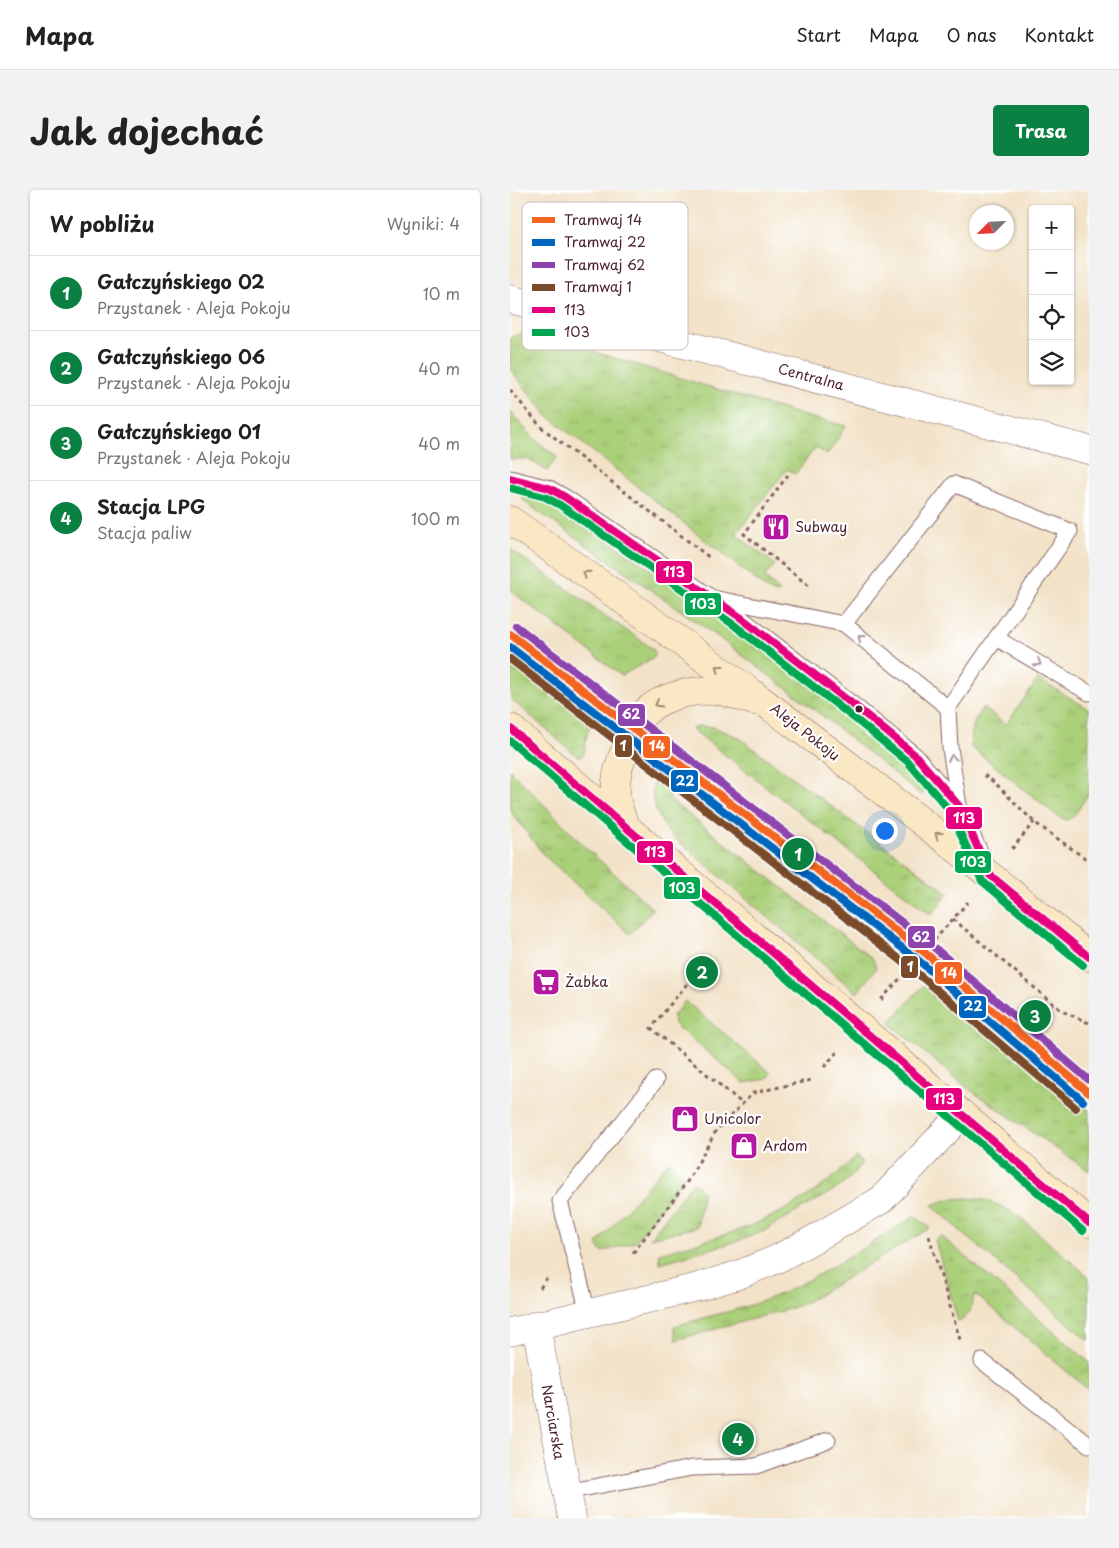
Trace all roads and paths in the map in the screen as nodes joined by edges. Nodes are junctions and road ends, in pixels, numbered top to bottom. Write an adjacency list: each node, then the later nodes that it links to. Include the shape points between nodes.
1 (688, 346): 3 (street, Centralna)
2 (510, 390): 7 (path, via 541,427)
3 (1089, 450)
4 (788, 475): 9 (path, via 744,534)
5 (510, 478): 8 (lane, via 549,488 565,497)
6 (510, 520): 12 (main road, Aleja Pokoju, one-way to 6)
7 (716, 563)
8 (711, 597): 9 (lane, via 774,611); 17 (lane, via 915,755)
9 (846, 621): 10 (lane, via 954,484 1070,531); 13 (lane, one-way to 9)
10 (996, 638): 11 (lane, one-way to 11); 13 (lane)
11 (1089, 694)
12 (773, 707): 19 (main road, one-way to 19, via 718,691 704,691 675,696 648,710 634,729 618,771 615,797); 22 (main road, Aleja Pokoju, one-way to 12)
13 (948, 708): 17 (lane, one-way to 13)
14 (510, 728): 19 (main road)
15 (981, 772): 18 (path)
16 (677, 786): 26 (path, via 756,850 776,859)
17 (959, 806): 22 (lane)
18 (1034, 822): 20 (path); 21 (path)
19 (625, 825): 35 (main road)
20 (1010, 852)
21 (1089, 861)
22 (990, 876): 25 (main road, Aleja Pokoju)
23 (966, 905): 24 (path)
24 (953, 919): 26 (path); 29 (path, via 1062,1011)
25 (1089, 957)
26 (912, 966): 28 (path)
27 (687, 984): 34 (path, via 651,1028)
28 (879, 1001)
29 (1089, 1023)
30 (832, 1057): 31 (path)
31 (824, 1067)
32 (656, 1080): 39 (lane, via 560,1201)
33 (811, 1080): 34 (path, via 753,1093)
34 (742, 1104): 38 (path, via 716,1131 689,1179)
35 (962, 1114): 36 (main road); 39 (street, via 881,1200 777,1259 698,1287)
36 (1089, 1223)
37 (929, 1236): 42 (path)
38 (633, 1253)
39 (588, 1313): 40 (street)
40 (536, 1326): 41 (street); 46 (street, Narciarska)
41 (510, 1332)
42 (963, 1347)
43 (982, 1360): 45 (lane)
44 (828, 1440): 46 (lane, via 756,1466 692,1468)
45 (1089, 1445)
46 (566, 1492): 47 (street, Narciarska)
47 (572, 1518)

